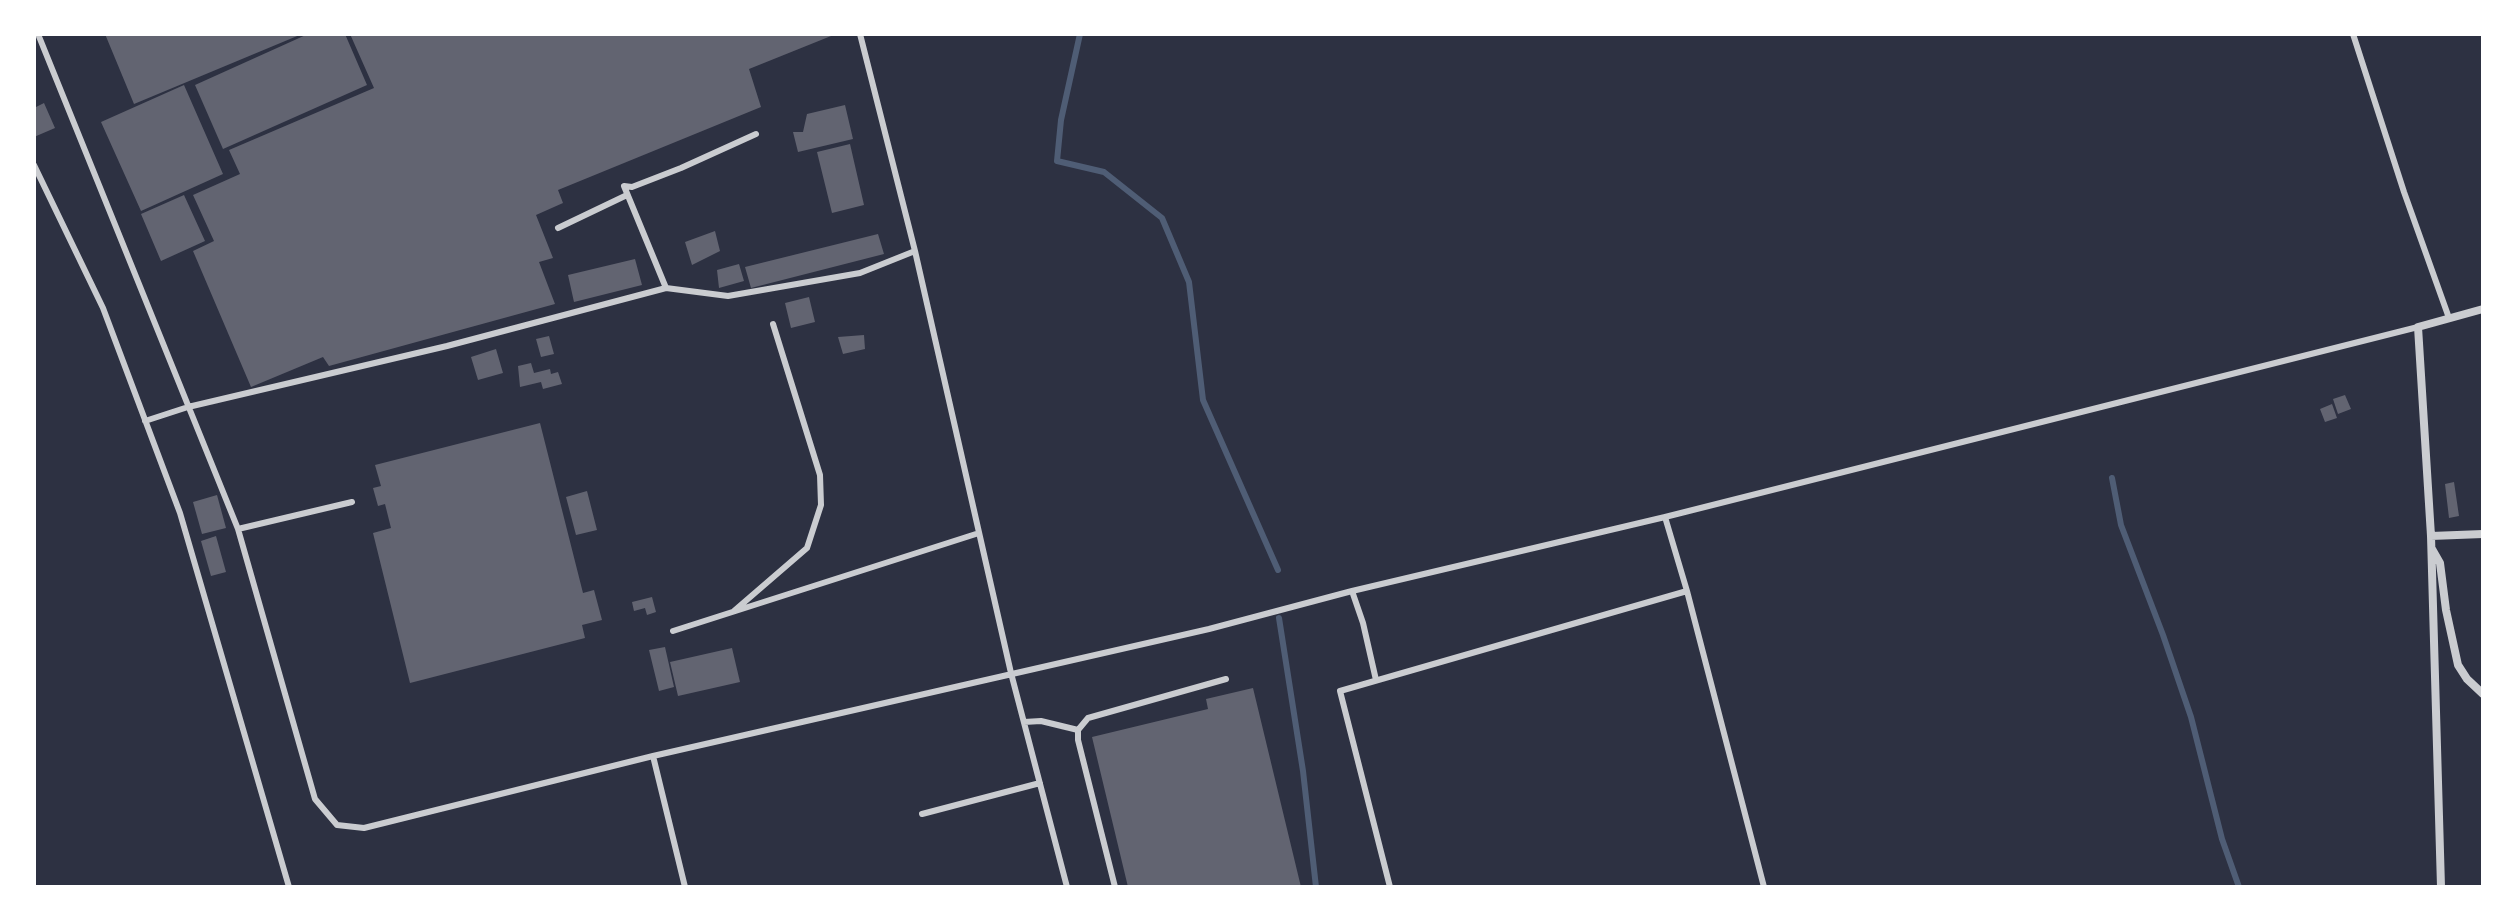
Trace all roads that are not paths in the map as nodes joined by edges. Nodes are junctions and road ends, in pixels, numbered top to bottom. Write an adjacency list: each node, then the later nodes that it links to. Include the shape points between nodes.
1 (38, 34): 14 (lane)
2 (860, 34): 8 (lane)
3 (2353, 34): 11 (lane)
4 (756, 134): 6 (lane, via 681,168 624,186)
5 (34, 165): 15 (lane, via 103,308)
6 (627, 195): 7 (lane); 9 (lane)
7 (558, 228)
8 (915, 251): 9 (lane, via 860,273 728,296); 19 (lane)
9 (666, 288): 14 (lane)
10 (2483, 309): 11 (street)
11 (2449, 318): 13 (street)
12 (773, 324): 25 (lane, via 820,475 821,505 807,548)
13 (2418, 327): 17 (lane); 21 (street)
14 (188, 407): 15 (lane); 18 (lane)
15 (145, 421): 36 (lane, via 180,513)
16 (352, 502): 18 (lane)
17 (1665, 517): 23 (lane); 24 (lane)
18 (238, 529): 33 (lane, via 315,799 337,825 364,828)
19 (979, 533): 25 (lane); 27 (lane)
20 (2483, 534): 21 (street)
21 (2431, 536): 22 (street)
22 (2431, 548): 30 (street, via 2440,563 2458,665); 42 (street)
23 (1352, 591): 27 (lane); 29 (lane)
24 (1687, 591): 29 (lane); 41 (lane)
25 (734, 611): 26 (lane)
26 (673, 631)
27 (1011, 673): 31 (lane); 33 (lane)
28 (1226, 679): 32 (lane, via 1088,718)
29 (1376, 680): 40 (lane, via 1340,691)
30 (2483, 694)
31 (1024, 722): 32 (lane); 34 (lane)
32 (1078, 730): 39 (lane)
33 (653, 756): 37 (lane)
34 (1040, 783): 35 (lane); 38 (lane)
35 (922, 814)
36 (289, 887)
37 (685, 887)
38 (1067, 887)
39 (1115, 887)
40 (1390, 887)
41 (1764, 887)
42 (2441, 887)

